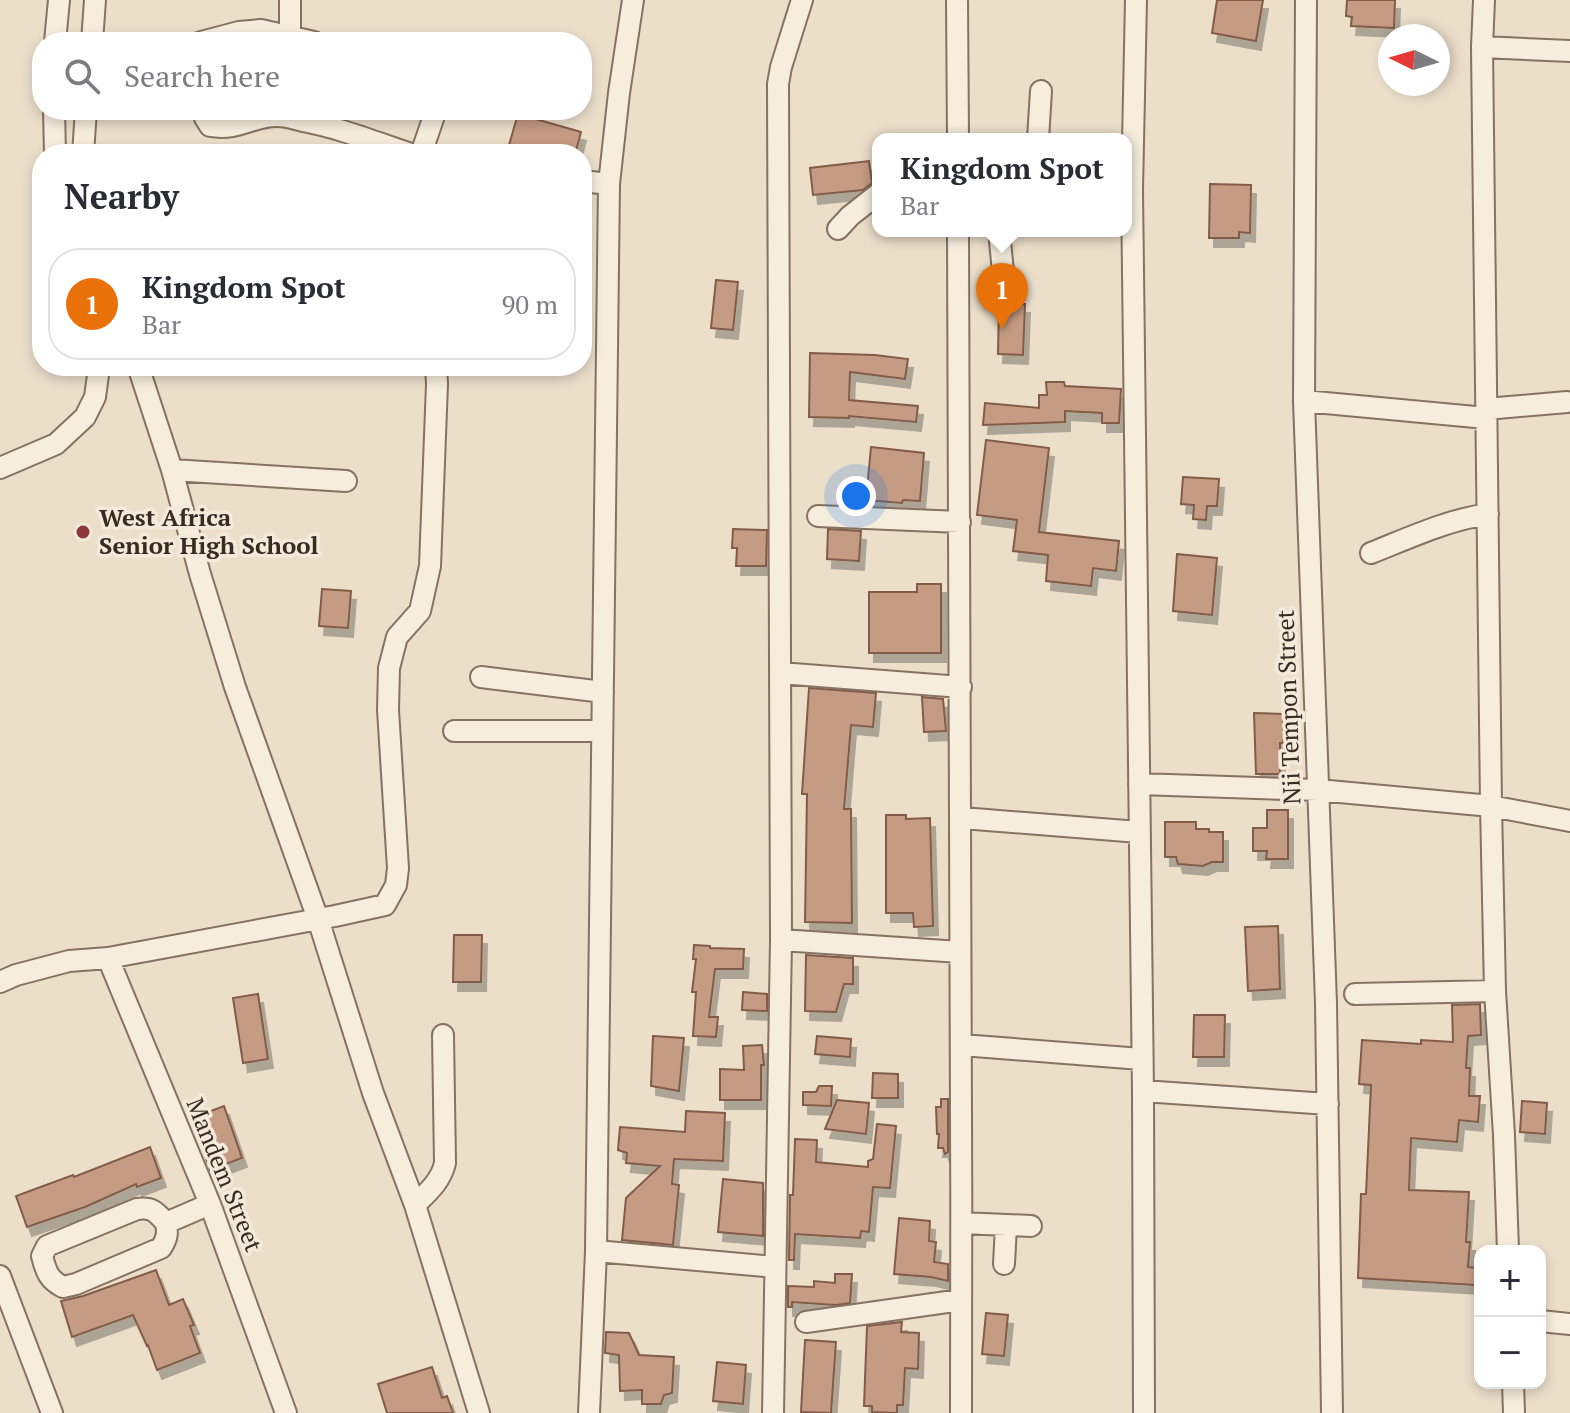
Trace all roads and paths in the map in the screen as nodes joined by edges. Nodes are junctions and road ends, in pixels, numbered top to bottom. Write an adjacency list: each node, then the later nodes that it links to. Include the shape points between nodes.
1 (59, 0): 10 (street)
2 (95, 0): 11 (street)
3 (290, 0): 14 (street)
4 (633, 0): 31 (street)
5 (802, 0): 50 (street, via 778,84)
6 (957, 0): 24 (street)
7 (1136, 0): 56 (street, via 1132,190)
8 (1306, 0): 40 (street, Nii Tempon Street)
9 (1484, 0): 15 (street)
10 (56, 32)
11 (93, 32)
12 (239, 32): 13 (street)
13 (271, 32)
14 (290, 32)
15 (1482, 47): 16 (street); 42 (street)
16 (1570, 51)
17 (1041, 91): 25 (street)
18 (54, 120): 26 (street)
19 (85, 120): 27 (street)
20 (206, 120): 21 (street, via 221,128)
21 (255, 120)
22 (299, 120): 28 (street)
23 (433, 120): 29 (street)
24 (958, 133)
25 (1038, 133)
26 (55, 144)
27 (84, 144)
28 (381, 144)
29 (424, 144)
30 (592, 182): 31 (street)
31 (609, 184): 53 (street)
32 (872, 199): 33 (street)
33 (838, 229)
34 (958, 237): 48 (street)
35 (1000, 237): 36 (street)
36 (1003, 272)
37 (98, 376): 43 (street, via 85,417 56,444)
38 (141, 376): 44 (street)
39 (437, 376): 62 (street, via 430,566 420,611 397,637 389,668 396,885 385,905)
40 (1304, 401): 42 (street); 57 (street, Nii Tempon Street)
41 (1567, 402): 42 (street)
42 (1486, 414): 46 (street)
43 (0, 468)
44 (172, 470): 45 (street); 62 (street, via 235,687)
45 (346, 481)
46 (1488, 514): 49 (street, via 1442,524); 58 (street)
47 (818, 516): 48 (street)
48 (960, 522): 52 (street)
49 (1371, 553)
50 (780, 673): 52 (street); 63 (street)
51 (481, 677): 53 (street)
52 (961, 687): 59 (street)
53 (603, 692): 55 (street)
54 (454, 731): 55 (street)
55 (602, 731): 81 (street)
56 (1139, 784): 57 (street); 61 (street)
57 (1318, 790): 58 (street); 73 (street, Nii Tempon Street)
58 (1491, 806): 60 (street); 67 (street)
59 (962, 818): 61 (street); 64 (street)
60 (1570, 821)
61 (1139, 832): 71 (street)
62 (318, 919): 65 (street); 75 (street)
63 (781, 940): 64 (street); 83 (street)
64 (960, 952): 70 (street)
65 (108, 958): 66 (street, via 69,961); 74 (street, Mandem Street)
66 (0, 982)
67 (1495, 991): 68 (street); 80 (street)
68 (1355, 994)
69 (443, 1035): 75 (street, via 445,1163 438,1181)
70 (962, 1045): 71 (street); 77 (street)
71 (1141, 1059): 72 (street)
72 (1143, 1091): 73 (street); 96 (street)
73 (1328, 1104): 97 (street, Nii Tempon Street)
74 (210, 1204): 76 (street); 91 (street, Mandem Street)
75 (415, 1205): 92 (street)
76 (166, 1223): 76 (street, via 156,1212 137,1209 47,1246 42,1256 45,1267 52,1281 63,1287 76,1284 161,1248)
77 (962, 1223): 78 (street); 85 (street)
78 (1006, 1225): 79 (street); 82 (street)
79 (1031, 1226)
80 (1508, 1245)
81 (596, 1251): 83 (street); 93 (street)
82 (1004, 1264)
83 (775, 1267): 94 (street)
84 (0, 1276): 90 (street)
85 (961, 1300): 86 (street); 95 (street)
86 (806, 1322)
87 (1546, 1322): 88 (street)
88 (1570, 1324)
89 (1513, 1389): 98 (street)
90 (52, 1413)
91 (286, 1413)
92 (479, 1413)
93 (589, 1413)
94 (773, 1413)
95 (961, 1413)
96 (1144, 1413)
97 (1332, 1413)
98 (1514, 1413)

